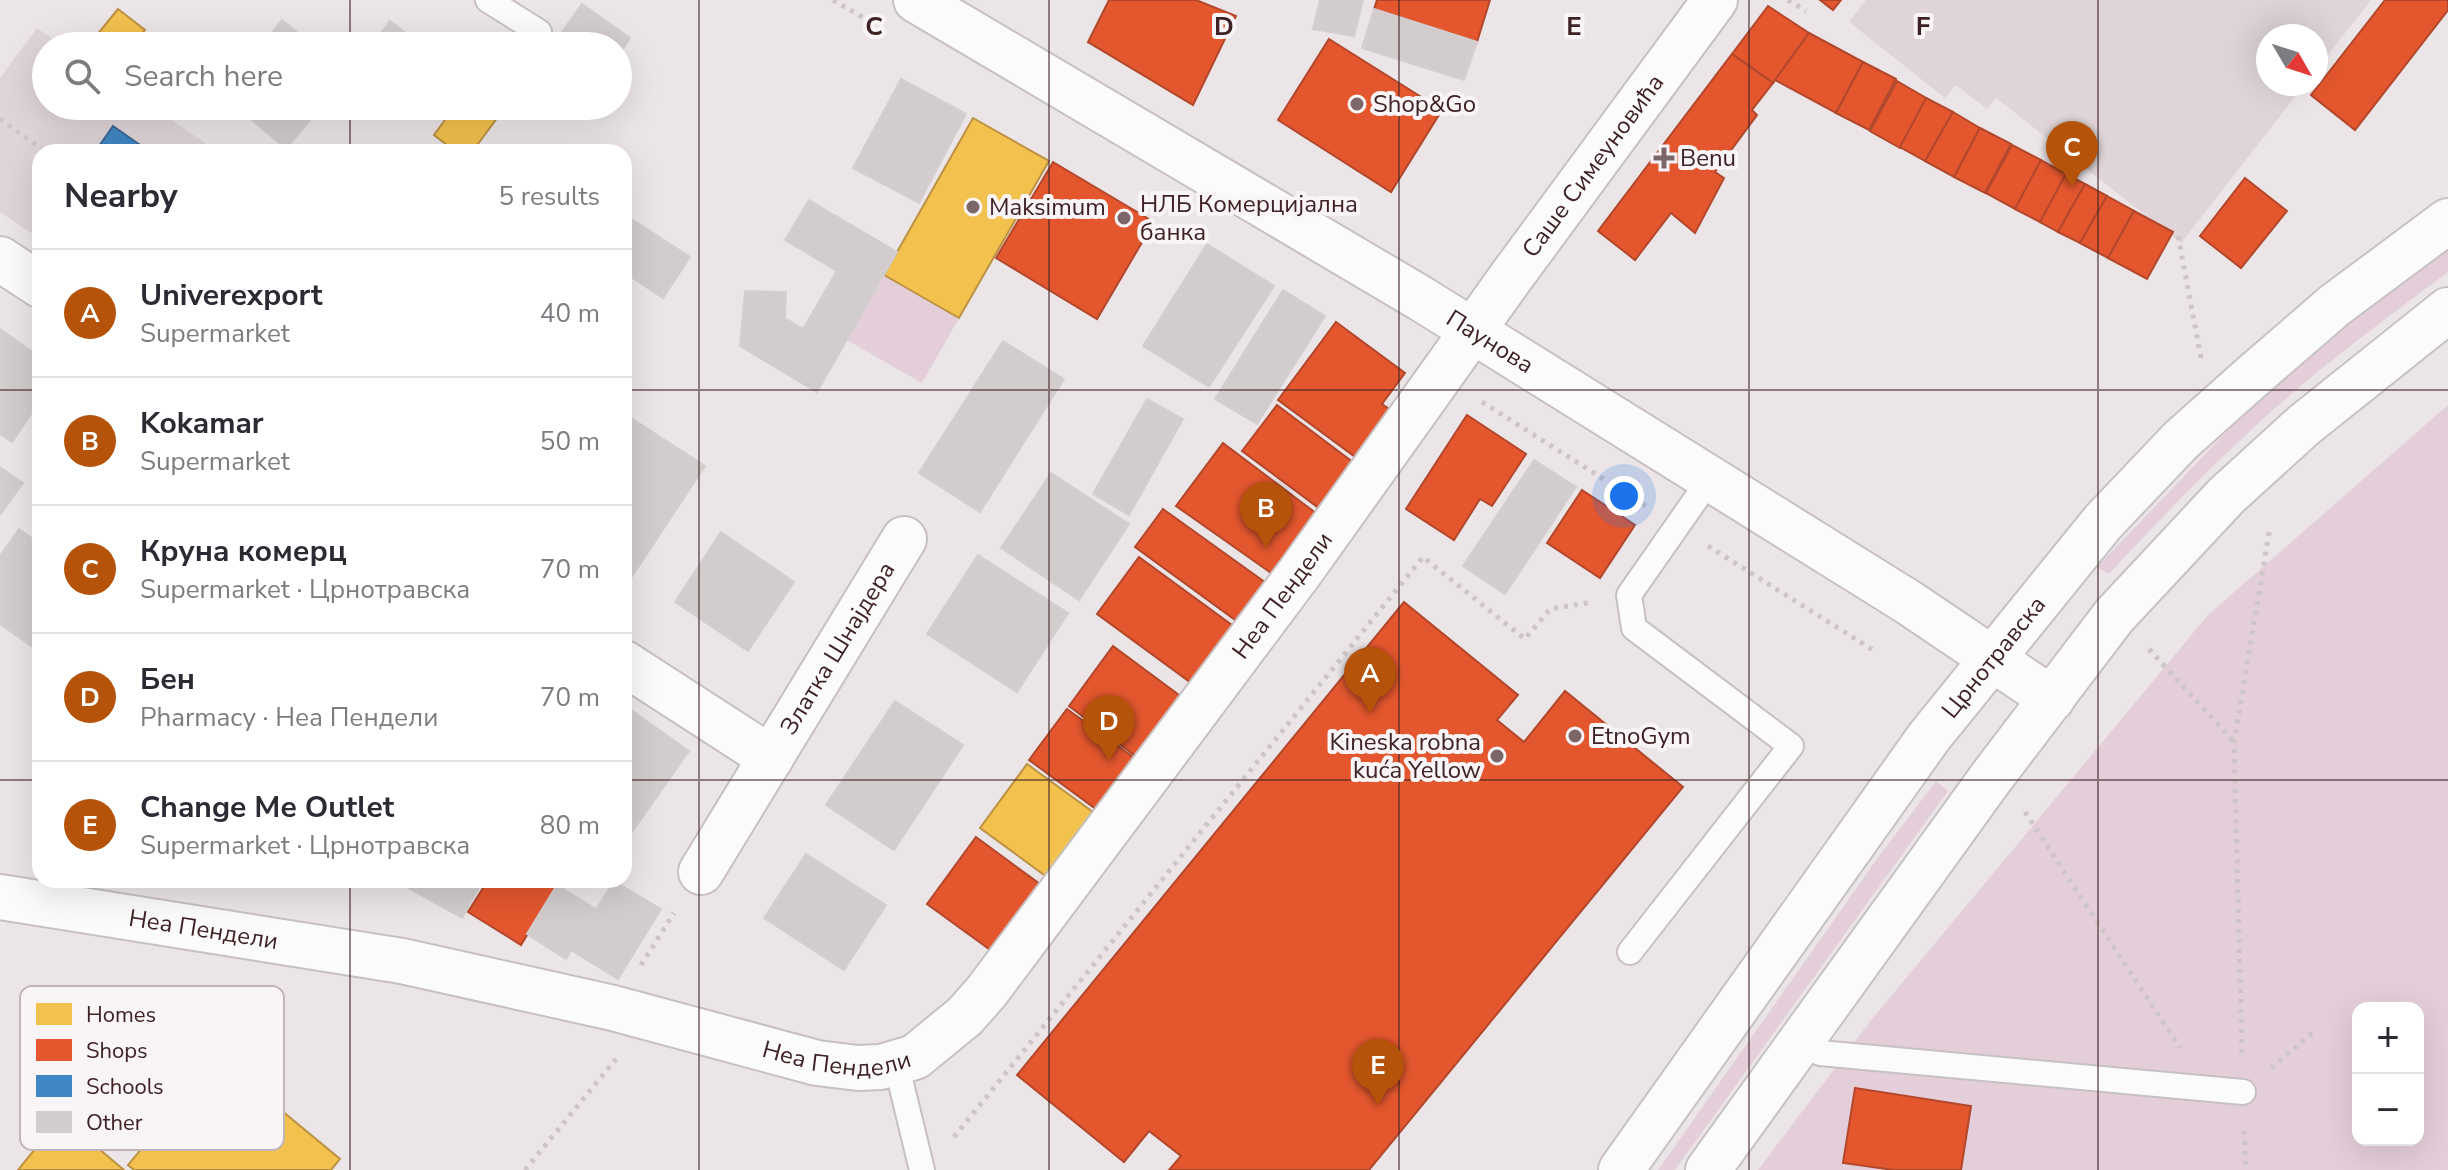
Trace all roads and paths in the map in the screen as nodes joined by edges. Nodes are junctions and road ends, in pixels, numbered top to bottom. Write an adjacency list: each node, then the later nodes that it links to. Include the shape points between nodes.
1 (488, 0): 8 (lane)
2 (833, 0): 7 (path)
3 (916, 0): 16 (street, Паунова)
4 (1715, 0): 16 (street, Саше Симеуновића)
5 (1788, 0): 6 (path)
6 (1806, 11)
7 (879, 27)
8 (539, 32)
9 (0, 119): 10 (path)
10 (35, 144)
11 (2448, 221): 23 (street, Црнотравска, via 2335,305 2181,440 2103,522)
12 (2178, 236): 17 (path)
13 (0, 259): 14 (street)
14 (32, 280)
15 (2448, 310): 25 (street, via 2304,425 2226,496 2114,616)
16 (1473, 332): 18 (street, Паунова); 35 (street, Неа Пендели, via 987,991 936,1041)
17 (2201, 359)
18 (1710, 479): 21 (lane); 23 (street, Паунова)
19 (2270, 527): 26 (path)
20 (904, 539): 27 (street, Златка Шнајдера)
21 (1629, 595): 31 (lane, via 1634,628 1791,746); 38 (path, via 1550,609 1525,639 1423,557 953,1138)
22 (2143, 642): 26 (path)
23 (1991, 659): 25 (street, Паунова); 41 (street, Црнотравска, via 1929,737)
24 (632, 668): 27 (street, Златка Шнајдера)
25 (2052, 699): 34 (street)
26 (2234, 742): 37 (path)
27 (771, 758): 29 (street, Златка Шнајдера)
28 (2022, 808): 36 (path)
29 (701, 872): 32 (path)
30 (0, 897): 32 (street, Неа Пендели, via 402,961)
31 (1630, 952)
32 (631, 1013): 35 (street, Неа Пендели, via 817,1063 858,1068); 39 (path)
33 (2316, 1030): 37 (path)
34 (1800, 1041): 36 (lane, via 1820,1053); 42 (street)
35 (896, 1063): 40 (lane)
36 (2207, 1089): 37 (lane)
37 (2243, 1092)
38 (956, 1149)
39 (525, 1170)
40 (922, 1170)
41 (1621, 1170)
42 (1708, 1170)

